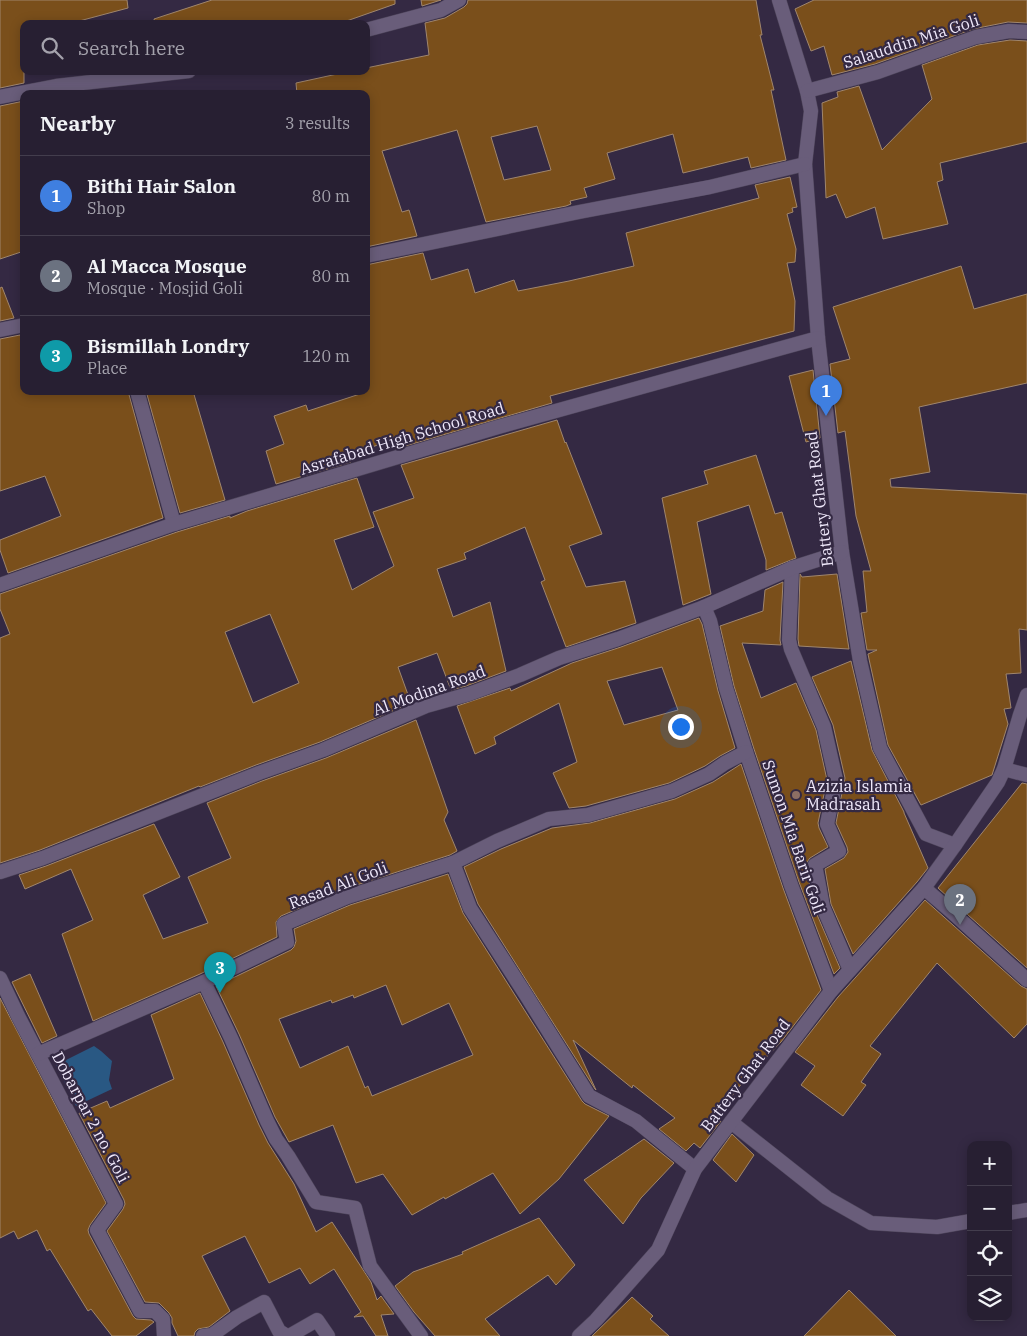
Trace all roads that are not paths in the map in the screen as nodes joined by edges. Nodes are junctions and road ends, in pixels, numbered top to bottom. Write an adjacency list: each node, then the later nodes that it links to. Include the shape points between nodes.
1 (460, 0): 3 (street, via 441,10)
2 (779, 0): 7 (street, Battery Ghat Road)
3 (370, 29)
4 (1027, 32): 7 (street, Salauddin Mia Goli, via 1009,31 976,37 878,72)
5 (161, 75): 6 (street)
6 (57, 90)
7 (808, 92): 10 (street, Battery Ghat Road, via 811,111)
8 (20, 95): 9 (street)
9 (0, 97)
10 (805, 164): 11 (street, via 710,187); 14 (street, Battery Ghat Road)
11 (370, 255)
12 (20, 326): 13 (street)
13 (0, 330)
14 (818, 338): 16 (street, Asrafabad High School Road, via 498,427); 17 (street, Battery Ghat Road)
15 (138, 395): 16 (street)
16 (174, 524): 19 (street, Asrafabad High School Road)
17 (842, 552): 18 (street, Al Modina Road); 25 (street, Battery Ghat Road, via 860,661 880,748 926,834)
18 (792, 568): 20 (street, Al Modina Road); 29 (street, via 789,640 824,727 836,780 827,824 839,851 815,865 823,907)
19 (0, 585)
20 (704, 607): 22 (street, Sumon Mia Barir Goli); 27 (street, Al Modina Road, via 559,658 469,694 426,706 323,750)
21 (1027, 695): 23 (street, Battery Ghat Road)
22 (746, 752): 26 (street, Rasad Ali Goli, via 672,791 588,815 549,819); 33 (street, Sumon Mia Barir Goli)
23 (1004, 769): 24 (street); 25 (street, Battery Ghat Road)
24 (1027, 775)
25 (955, 845): 28 (street, Battery Ghat Road)
26 (453, 863): 32 (street, Rasad Ali Goli, via 348,898 284,924 287,942); 36 (street, via 470,908 589,1096 636,1121)
27 (0, 872)
28 (924, 888): 29 (street, Battery Ghat Road); 31 (street)
29 (850, 970): 33 (street, Battery Ghat Road)
30 (0, 978): 34 (street, Dobarpar 2 no. Goli)
31 (1027, 980)
32 (204, 982): 34 (street, Rasad Ali Goli); 44 (street, via 276,1138 316,1202 355,1208 370,1266)
33 (830, 991): 35 (street, Battery Ghat Road)
34 (38, 1054): 40 (street, Dobarpar 2 no. Goli, via 116,1204 97,1230 140,1311 155,1311 163,1319)
35 (731, 1122): 36 (street, Battery Ghat Road); 39 (street, via 827,1198 871,1223 937,1227)
36 (695, 1169): 45 (street, Battery Ghat Road, via 658,1250)
37 (1027, 1210): 38 (street)
38 (1012, 1213)
39 (967, 1222)
40 (164, 1336)
41 (203, 1336): 42 (street, via 212,1335 264,1302 279,1331)
42 (288, 1336): 43 (street, via 317,1320)
43 (328, 1336)
44 (421, 1336)
45 (579, 1336)

